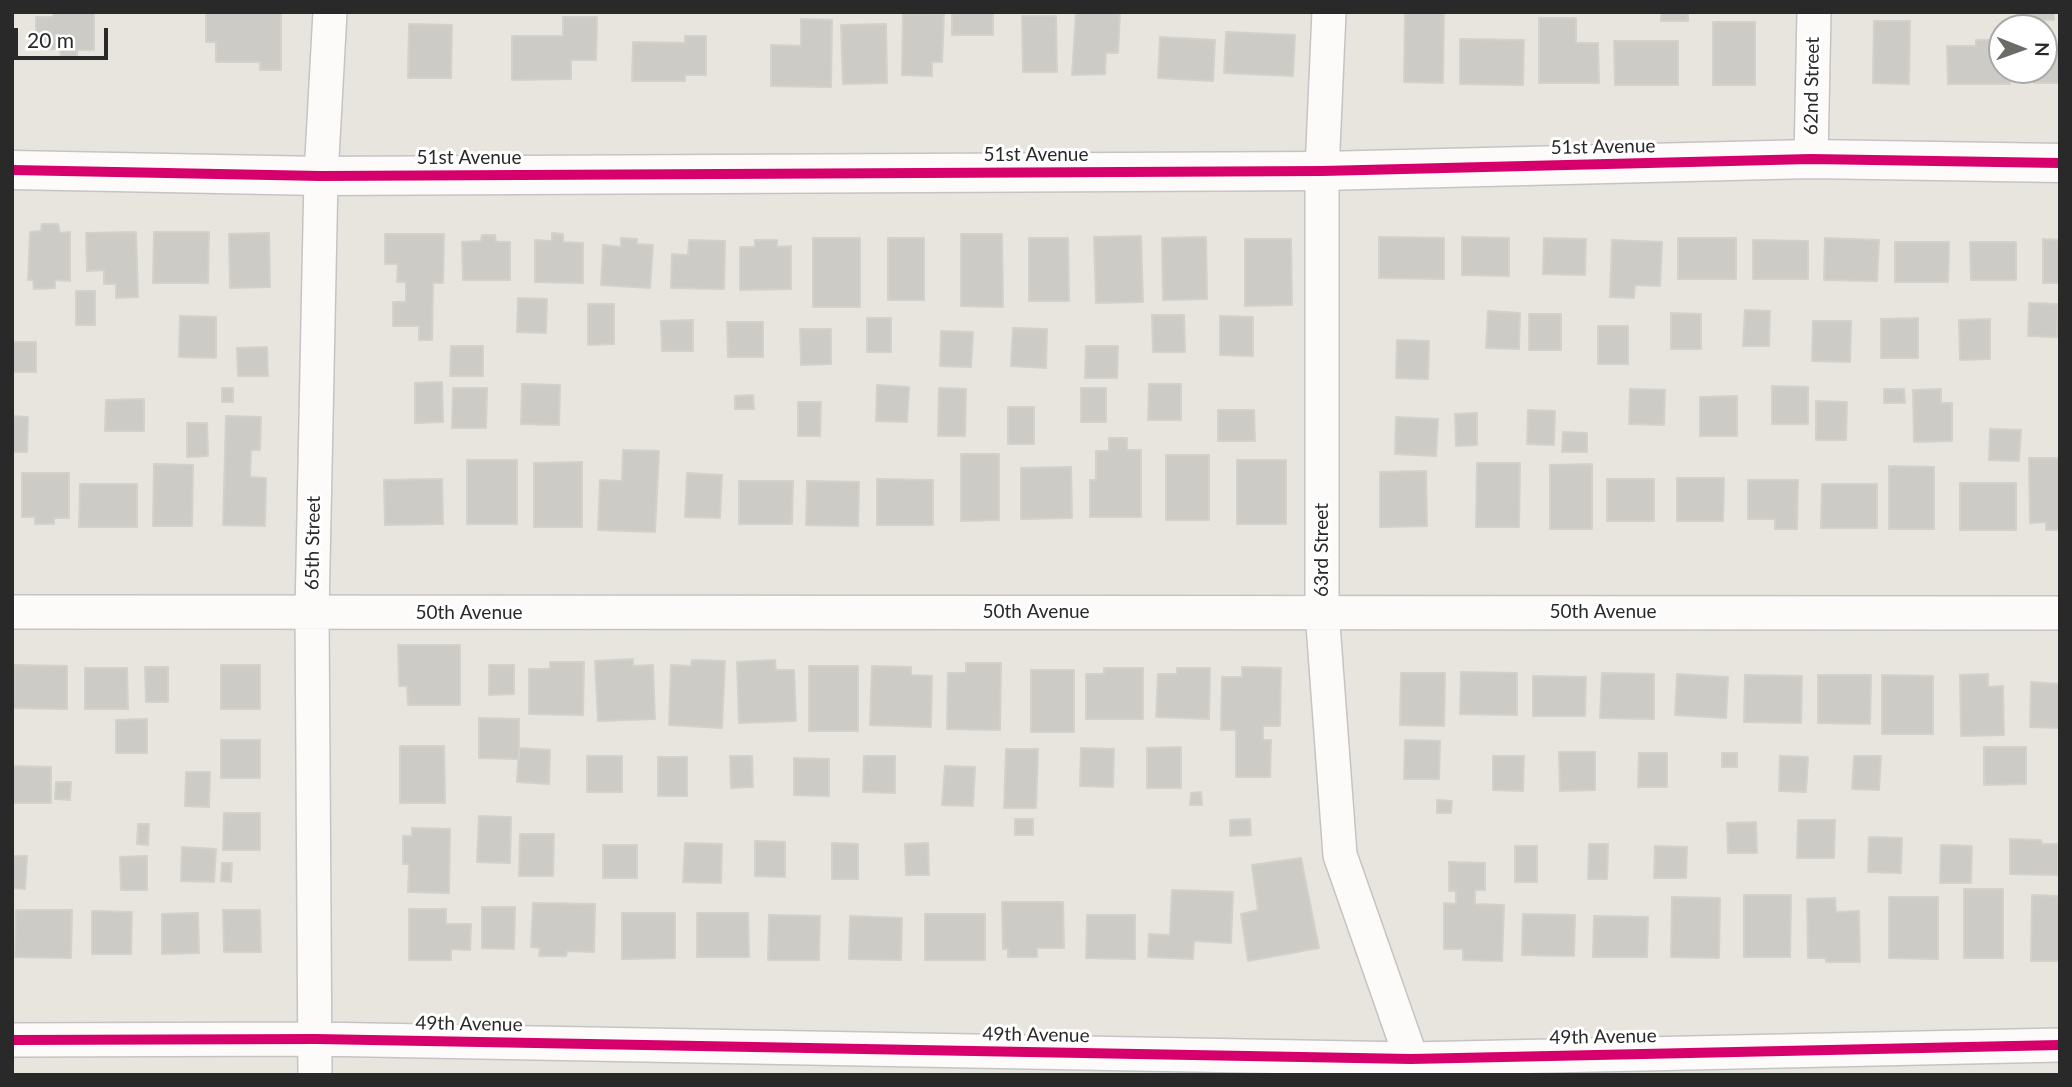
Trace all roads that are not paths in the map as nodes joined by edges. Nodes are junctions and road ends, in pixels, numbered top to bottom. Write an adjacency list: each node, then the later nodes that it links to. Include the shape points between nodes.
1 (330, 12): 8 (street, 65th Street)
2 (1329, 12): 7 (street, 63rd Street)
3 (1814, 12): 4 (street, 62nd Street)
4 (1811, 159): 5 (street, 51st Avenue); 7 (street, 51st Avenue)
5 (2060, 163)
6 (12, 170): 8 (street, 51st Avenue)
7 (1322, 171): 8 (street, 51st Avenue); 10 (street, 63rd Street)
8 (321, 176): 11 (street, 65th Street)
9 (12, 611): 11 (street, 50th Avenue)
10 (1322, 611): 11 (street, 50th Avenue); 12 (street, 50th Avenue); 16 (street, 63rd Street, via 1340,855)
11 (312, 613): 13 (street, 65th Street)
12 (2060, 613)
13 (316, 1039): 14 (street, 49th Avenue); 16 (street, 49th Avenue); 17 (street, 65th Street)
14 (12, 1040)
15 (2060, 1045): 16 (street, 49th Avenue)
16 (1414, 1067)
17 (316, 1075)

